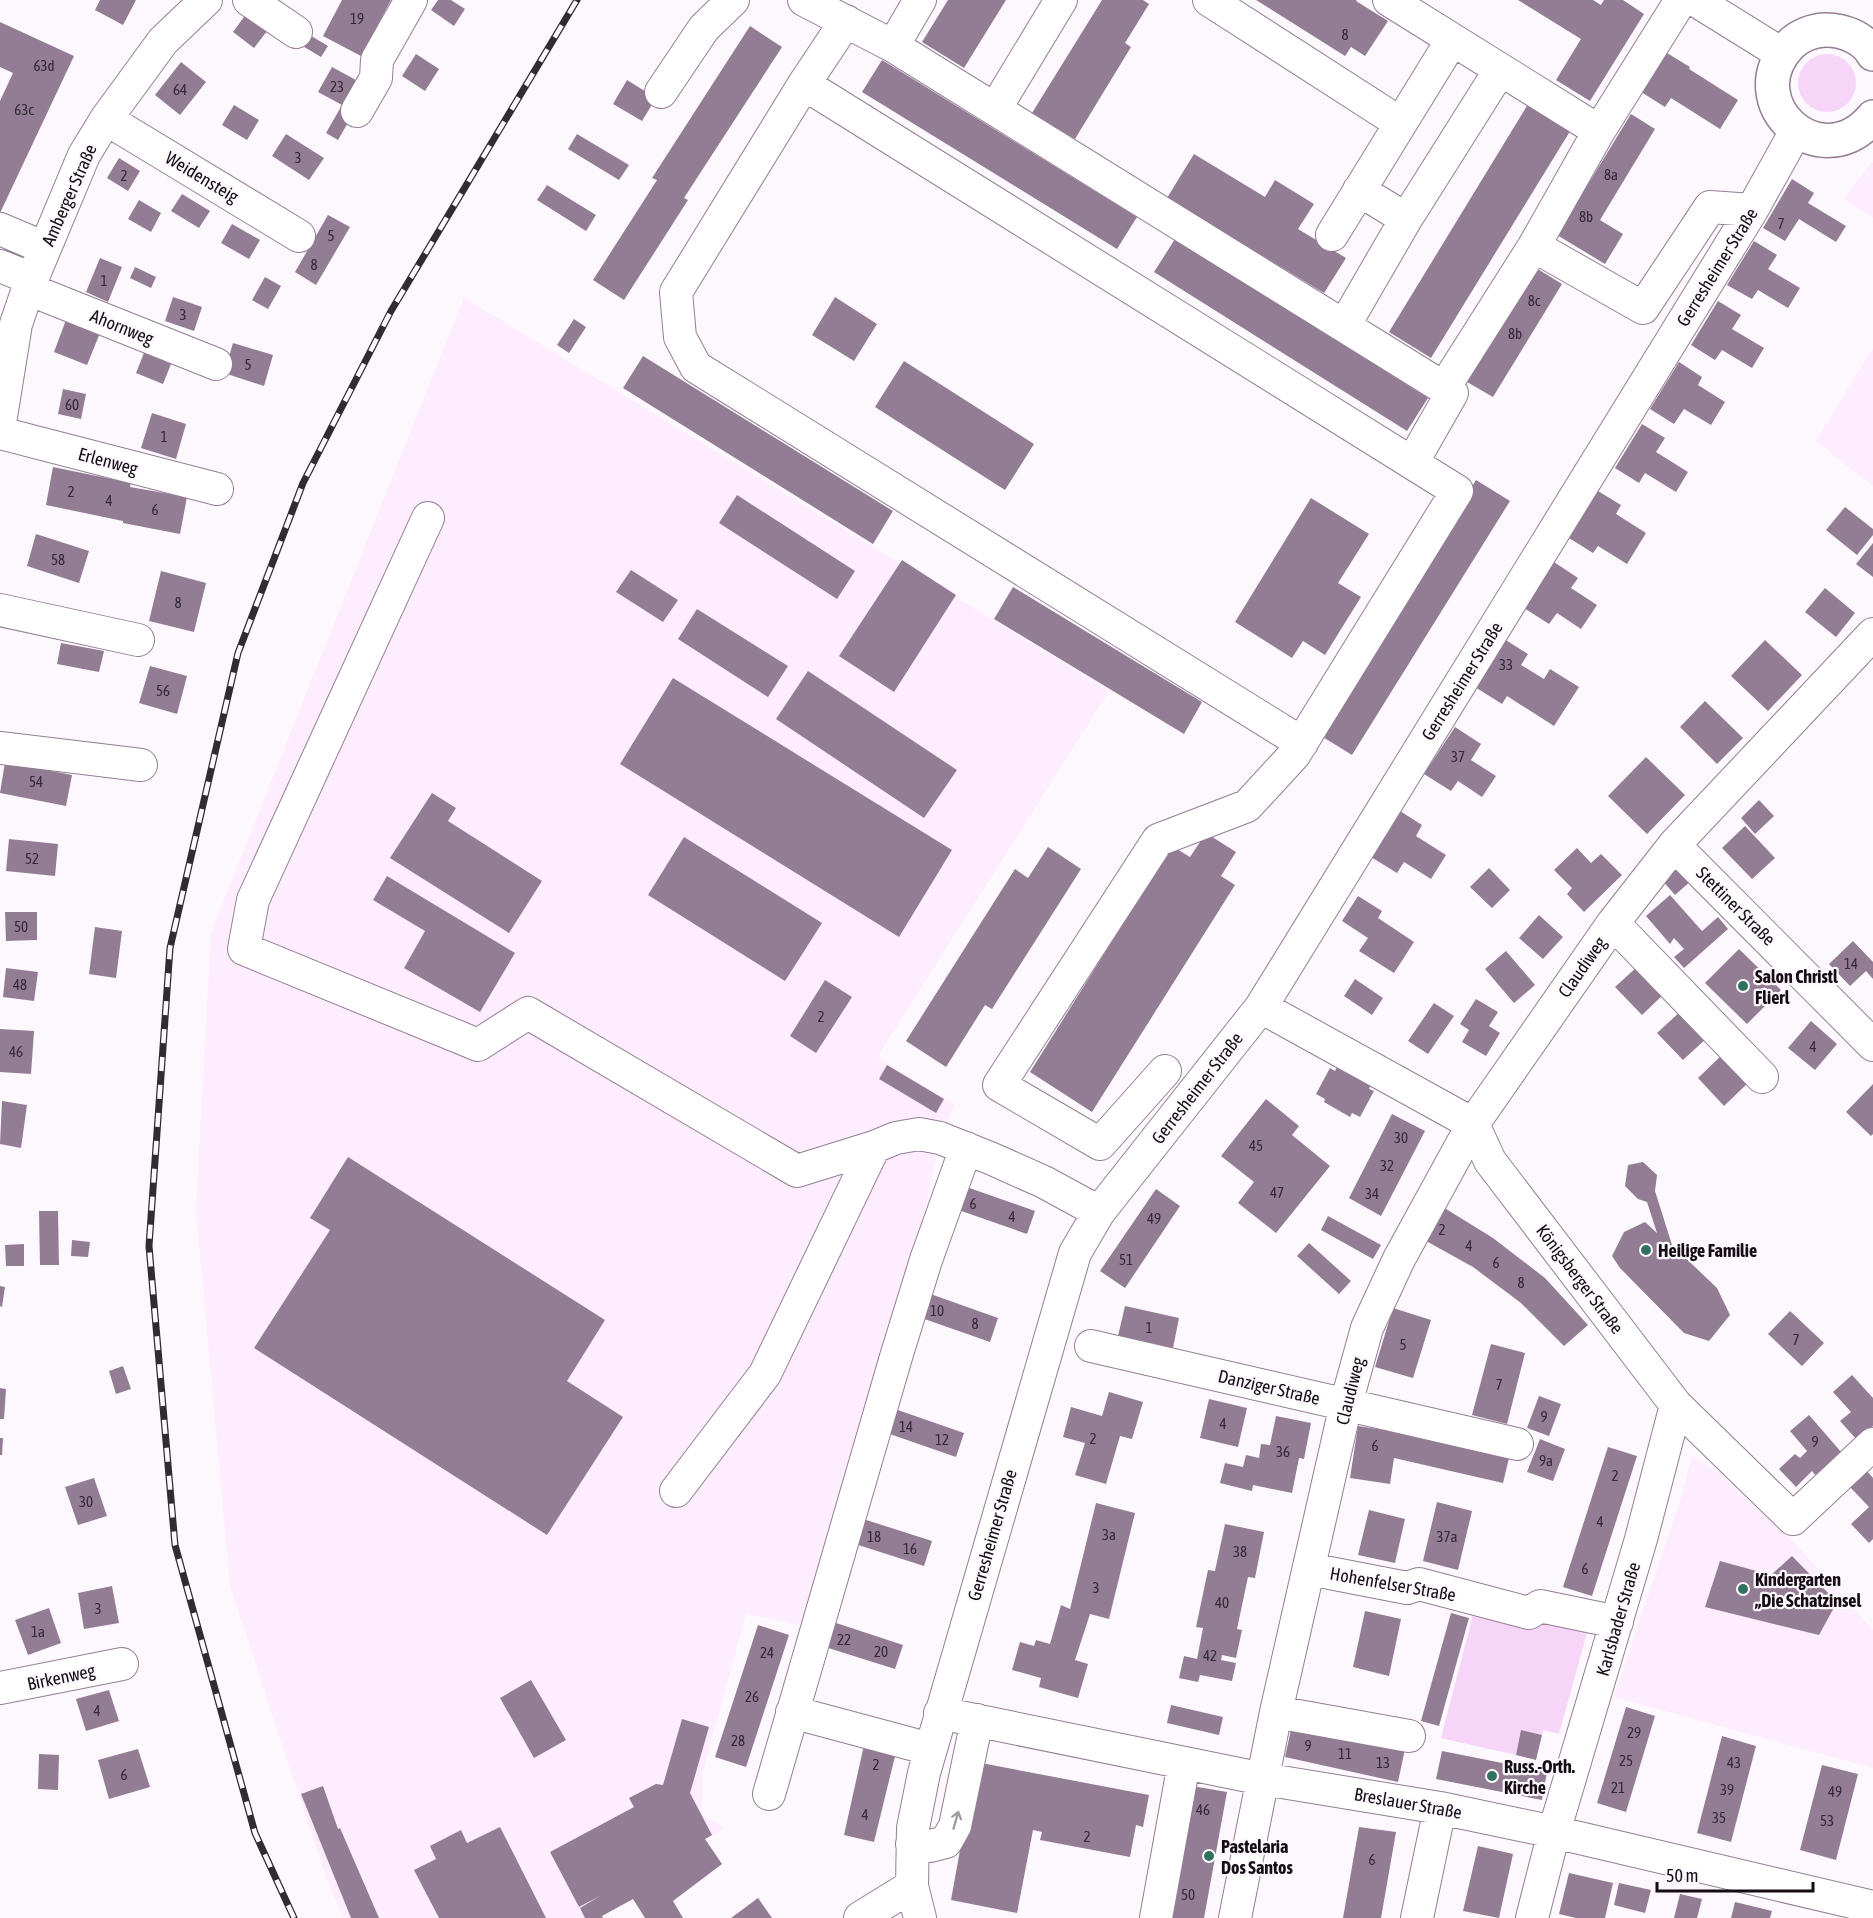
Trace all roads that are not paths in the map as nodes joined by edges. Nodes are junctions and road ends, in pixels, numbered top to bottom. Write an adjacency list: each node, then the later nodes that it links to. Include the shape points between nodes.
1 (249, 0): 13 (street)
2 (411, 0): 22 (street, via 377,60 376,78)
3 (734, 0): 20 (street, via 704,28)
4 (804, 0): 12 (street)
5 (920, 0): 15 (street)
6 (1061, 0): 21 (street)
7 (1209, 0): 25 (street)
8 (1389, 0): 14 (street)
9 (1681, 0): 27 (street)
10 (1695, 0): 17 (street)
11 (200, 2): 24 (street, Amberger Straße, via 163,41)
12 (846, 21): 15 (street); 19 (street)
13 (296, 32)
14 (1452, 40): 18 (street); 25 (street)
15 (893, 46): 21 (street)
16 (1872, 50): 17 (main road, via 1841,31 1825,30 1808,33)
17 (1782, 54): 26 (main road, via 1775,69 1776,103)
18 (1500, 69): 27 (street); 30 (street)
19 (804, 84): 43 (street); 49 (street, via 676,292 680,337 696,367)
20 (661, 92)
21 (995, 109): 38 (street)
22 (357, 111)
23 (1873, 117): 26 (main road, via 1864,128 1831,141)
24 (106, 119): 33 (street, Weidensteig); 37 (street, Amberger Straße, via 84,155)
25 (1401, 123): 28 (street)
26 (1796, 131): 29 (street, Gerresheimer Straße)
27 (1599, 132): 34 (street)
28 (1359, 190): 30 (street); 32 (street)
29 (1752, 210): 34 (street, via 1710,207 1643,308); 54 (street, Gerresheimer Straße)
30 (1406, 219): 38 (street)
31 (0, 230): 37 (street)
32 (1332, 235)
33 (299, 236)
34 (1534, 246): 40 (street)
35 (0, 248): 37 (street)
36 (0, 266): 37 (street)
37 (36, 270): 39 (street, Ahornweg); 41 (street, Amberger Straße, via 16,324)
38 (1344, 326): 40 (street)
39 (216, 364)
40 (1444, 388): 43 (street, via 1452,393)
41 (0, 423)
42 (0, 433): 44 (street, Erlenweg)
43 (1412, 463): 49 (street, via 1457,491)
44 (216, 489)
45 (428, 518): 60 (street, via 253,900 244,949 478,1044 528,1013 796,1171)
46 (0, 610): 48 (street)
47 (1873, 634): 52 (street, Claudiweg)
48 (138, 640)
49 (1302, 742): 56 (street, via 1247,806 1158,840 999,1085 1100,1144)
50 (0, 748): 51 (street)
51 (141, 765)
52 (1674, 845): 53 (street, Claudiweg); 55 (street, Stettiner Straße)
53 (1613, 922): 57 (street, Claudiweg); 58 (street, Claudiweg)
54 (1261, 1007): 58 (street); 61 (street, Gerresheimer Straße)
55 (1868, 1027)
56 (1165, 1071)
57 (1762, 1077)
58 (1473, 1124): 63 (street, Claudiweg, via 1399,1259 1367,1328); 64 (street, Königsberger Straße, via 1490,1161)
59 (953, 1143): 60 (street, via 919,1134); 61 (street, via 1044,1182); 72 (street, via 926,1260)
60 (874, 1147): 67 (street, via 765,1374)
61 (1099, 1212): 74 (street, Gerresheimer Straße, via 1075,1253)
62 (1091, 1346): 63 (street, Danziger Straße)
63 (1346, 1404): 65 (street, Danziger Straße); 68 (street, Claudiweg)
64 (1676, 1404): 66 (street, Königsberger Straße, via 1793,1519); 69 (street, Karlsbader Straße)
65 (1517, 1444)
66 (1873, 1444)
67 (676, 1491)
68 (1309, 1569): 69 (street, Hohenfelser Straße, via 1407,1588 1419,1584 1529,1612 1540,1606); 73 (street, Claudiweg)
69 (1617, 1622): 82 (street, Karlsbader Straße)
70 (122, 1664): 71 (street, Birkenweg)
71 (0, 1688)
72 (792, 1712): 77 (street); 80 (street)
73 (1276, 1712): 76 (street); 79 (street, Claudiweg)
74 (940, 1713): 75 (street, Breslauer Straße); 77 (street, Gerresheimer Straße)
75 (977, 1720): 78 (street, Breslauer Straße); 83 (street, one-way to 75, via 930,1846 945,1842 955,1826)
76 (1410, 1736)
77 (930, 1749): 83 (street, Gerresheimer Straße)
78 (1184, 1763): 79 (street, Breslauer Straße); 88 (street)
79 (1263, 1779): 81 (street, Breslauer Straße); 89 (street, Claudiweg)
80 (769, 1794)
81 (1440, 1808): 82 (street, Breslauer Straße); 90 (street)
82 (1554, 1832): 85 (street, Breslauer Straße); 91 (street, Karlsbader Straße)
83 (913, 1836): 84 (street, Gerresheimer Straße)
84 (912, 1886): 86 (street); 87 (street, Gerresheimer Straße)
85 (1873, 1907)
86 (860, 1918)
87 (920, 1918)
88 (1156, 1918)
89 (1235, 1918)
90 (1416, 1918)
91 (1532, 1918)

